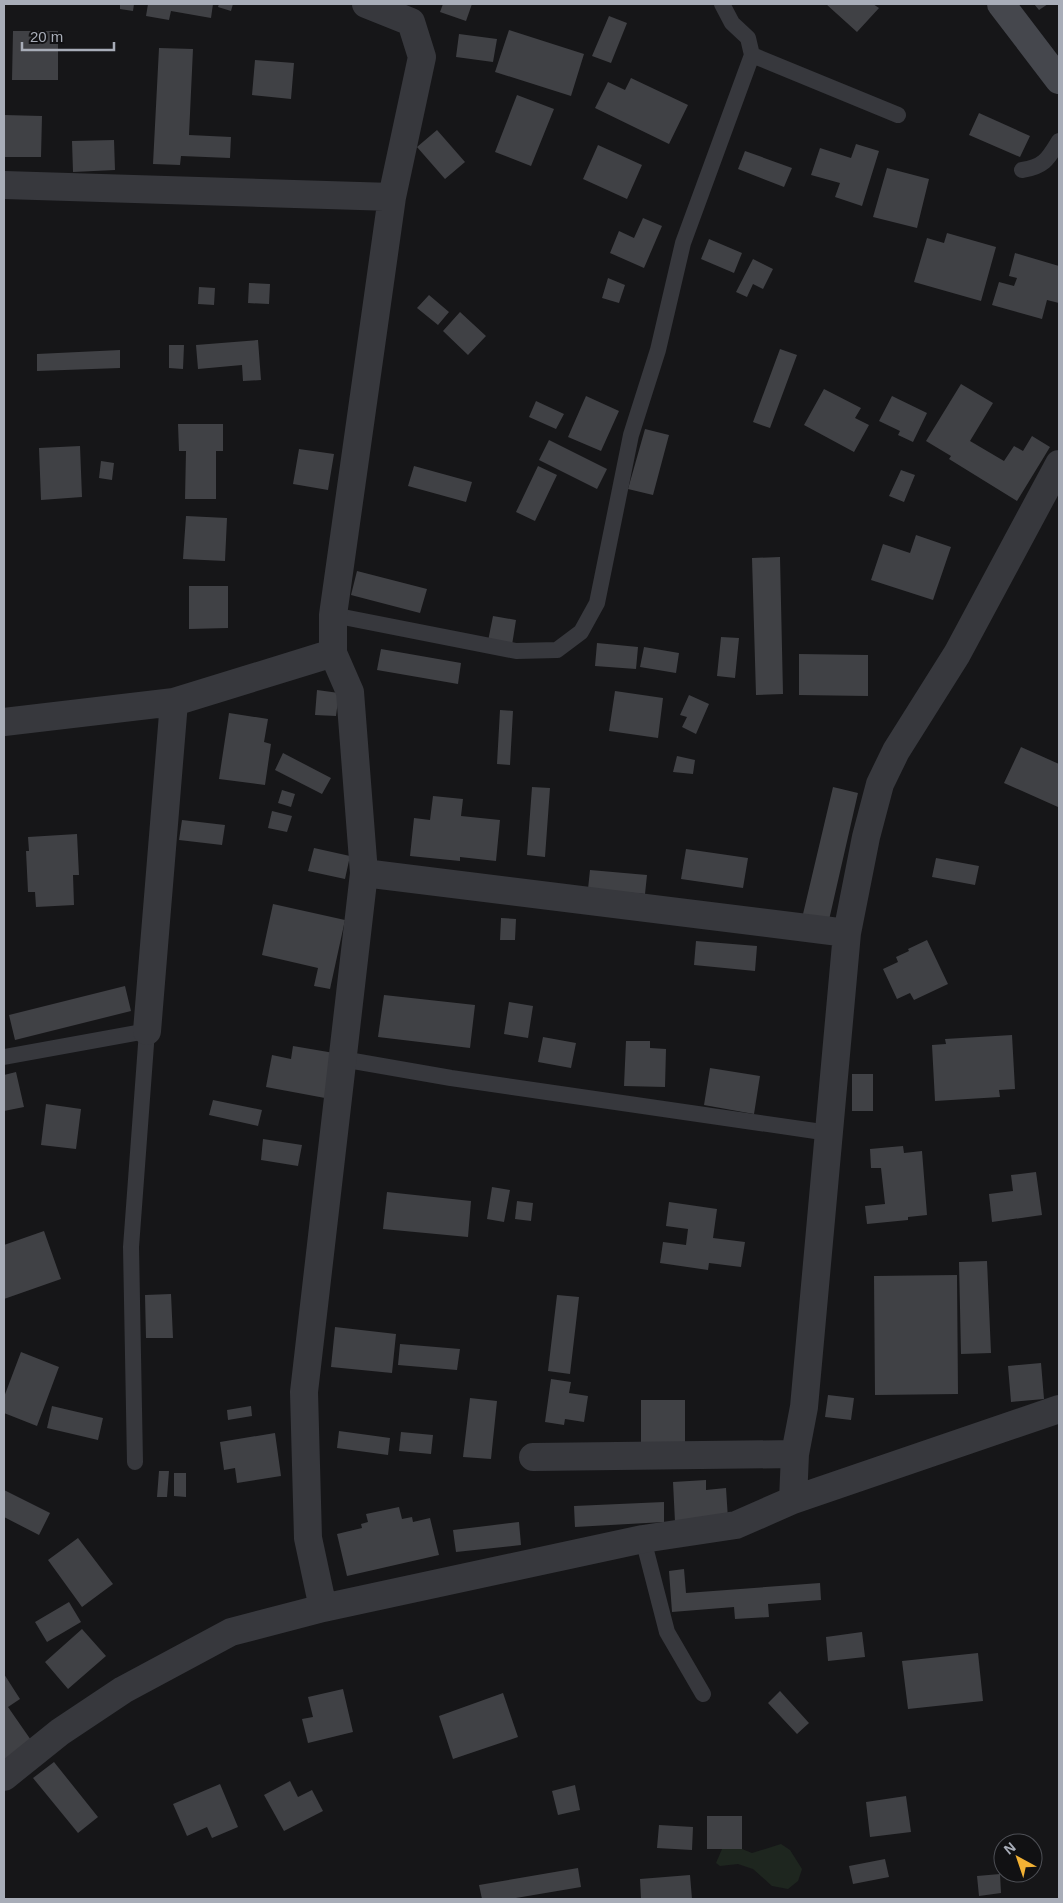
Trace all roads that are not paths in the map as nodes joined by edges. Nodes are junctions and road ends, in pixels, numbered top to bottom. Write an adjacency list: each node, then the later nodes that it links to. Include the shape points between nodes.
1 (366, 4): 10 (street, via 411,22 422,57)
2 (718, 4): 4 (lane, via 748,38)
3 (1001, 4): 5 (main road)
4 (752, 55): 6 (lane); 12 (lane, via 683,243 658,350 631,435 597,604 581,632 557,650 516,651)
5 (1059, 80)
6 (898, 115)
7 (1059, 141): 8 (lane, via 1037,168)
8 (1022, 170)
9 (4, 185): 10 (street)
10 (392, 197): 12 (street)
11 (1059, 464): 17 (street, via 957,654 896,751 880,784)
12 (333, 615): 13 (street)
13 (333, 653): 14 (street); 16 (street, via 350,692)
14 (174, 702): 15 (street); 18 (street)
15 (4, 722)
16 (364, 873): 17 (street); 20 (street)
17 (847, 933): 21 (street)
18 (147, 1031): 19 (lane); 25 (lane, via 131,1246)
19 (4, 1057)
20 (342, 1059): 21 (lane, via 451,1078); 28 (street, via 304,1392 308,1538)
21 (829, 1132): 23 (street, via 804,1407)
22 (1059, 1409): 26 (street)
23 (795, 1454): 24 (street); 26 (street)
24 (533, 1456)
25 (135, 1462)
26 (793, 1500): 27 (street, via 736,1525)
27 (643, 1538): 28 (street); 29 (lane, via 667,1632)
28 (323, 1608): 30 (street, via 231,1632 123,1690 60,1732)
29 (703, 1694)
30 (4, 1777)

